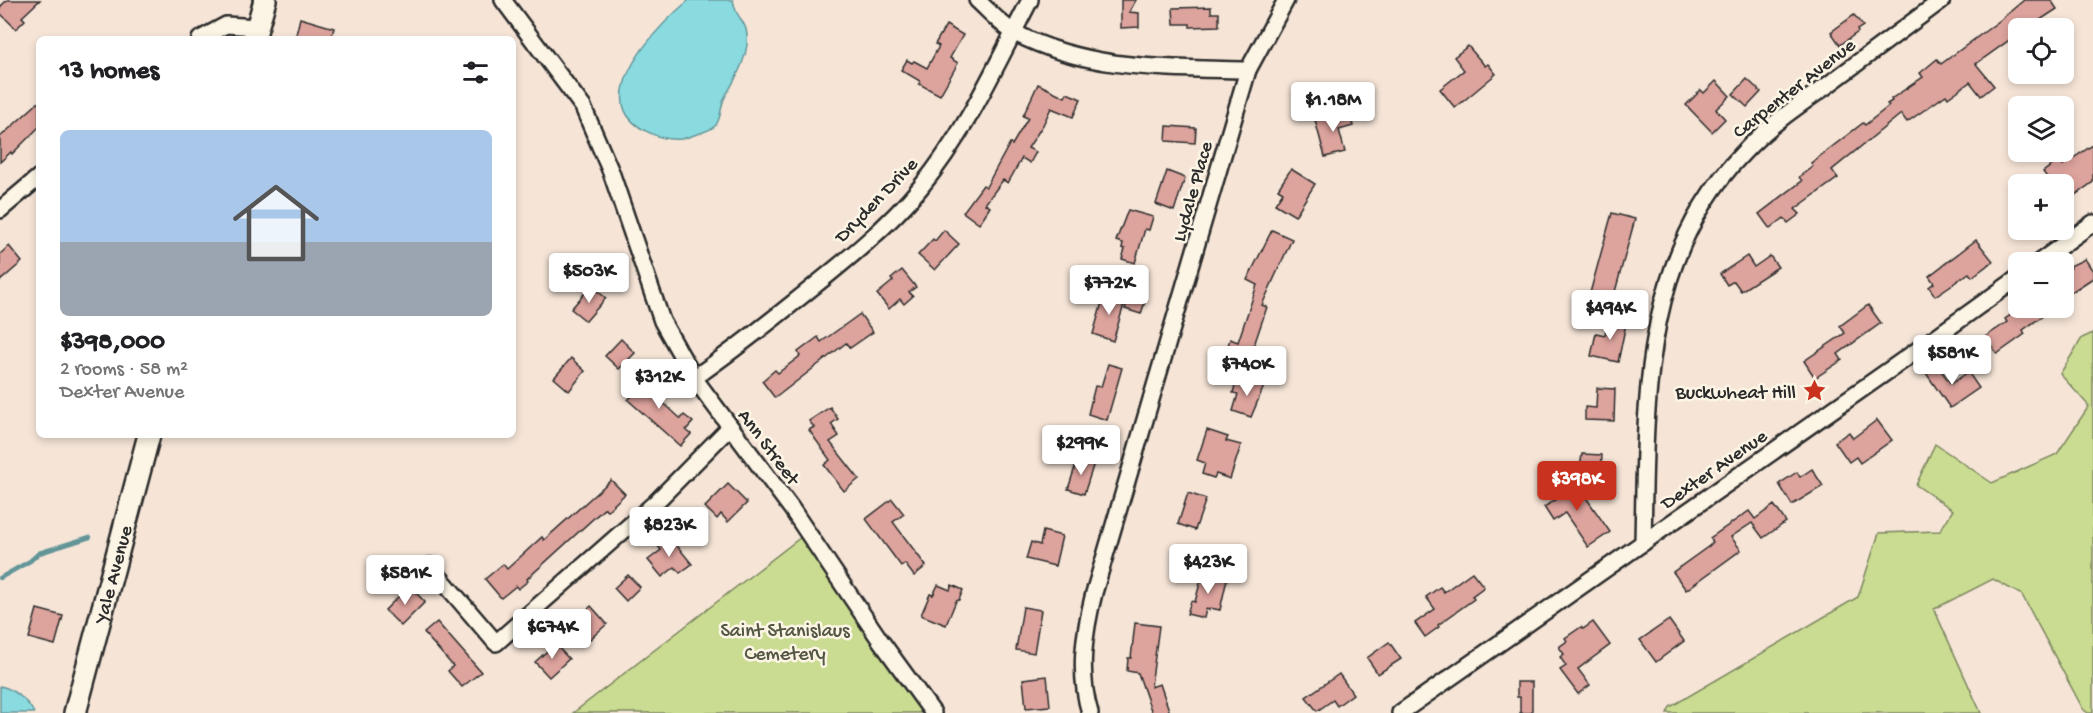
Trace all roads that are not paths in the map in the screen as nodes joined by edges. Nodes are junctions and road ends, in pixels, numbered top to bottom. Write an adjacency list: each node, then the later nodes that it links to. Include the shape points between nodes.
1 (265, 0): 8 (main road)
2 (503, 0): 16 (street, Ann Street, via 583,107 611,172 662,321)
3 (976, 0): 7 (street)
4 (1030, 0): 7 (street, Dryden Drive)
5 (1286, 0): 10 (street, Lydale Place)
6 (1942, 0): 19 (street, Carpenter Avenue, via 1762,134 1727,171 1694,217 1673,265 1651,362)
7 (1013, 32): 10 (street, via 1067,54 1135,67); 16 (street, Dryden Drive, via 962,129 920,188 892,218 815,285)
8 (255, 33): 9 (street, via 226,25)
9 (206, 36)
10 (1248, 70): 23 (street, Lydale Place, via 1094,593 1082,678)
11 (36, 180): 12 (street)
12 (0, 210)
13 (2093, 223): 14 (street)
14 (2053, 252)
15 (2008, 285): 19 (street, Dexter Avenue)
16 (694, 378): 17 (street, Ann Street)
17 (729, 428): 20 (street, via 647,511 496,643); 22 (street, Ann Street, via 791,508)
18 (148, 438): 21 (main road, Yale Avenue)
19 (1642, 543): 24 (street, Dexter Avenue)
20 (430, 566)
21 (75, 713)
22 (933, 713)
23 (1089, 713)
24 (1400, 713)

